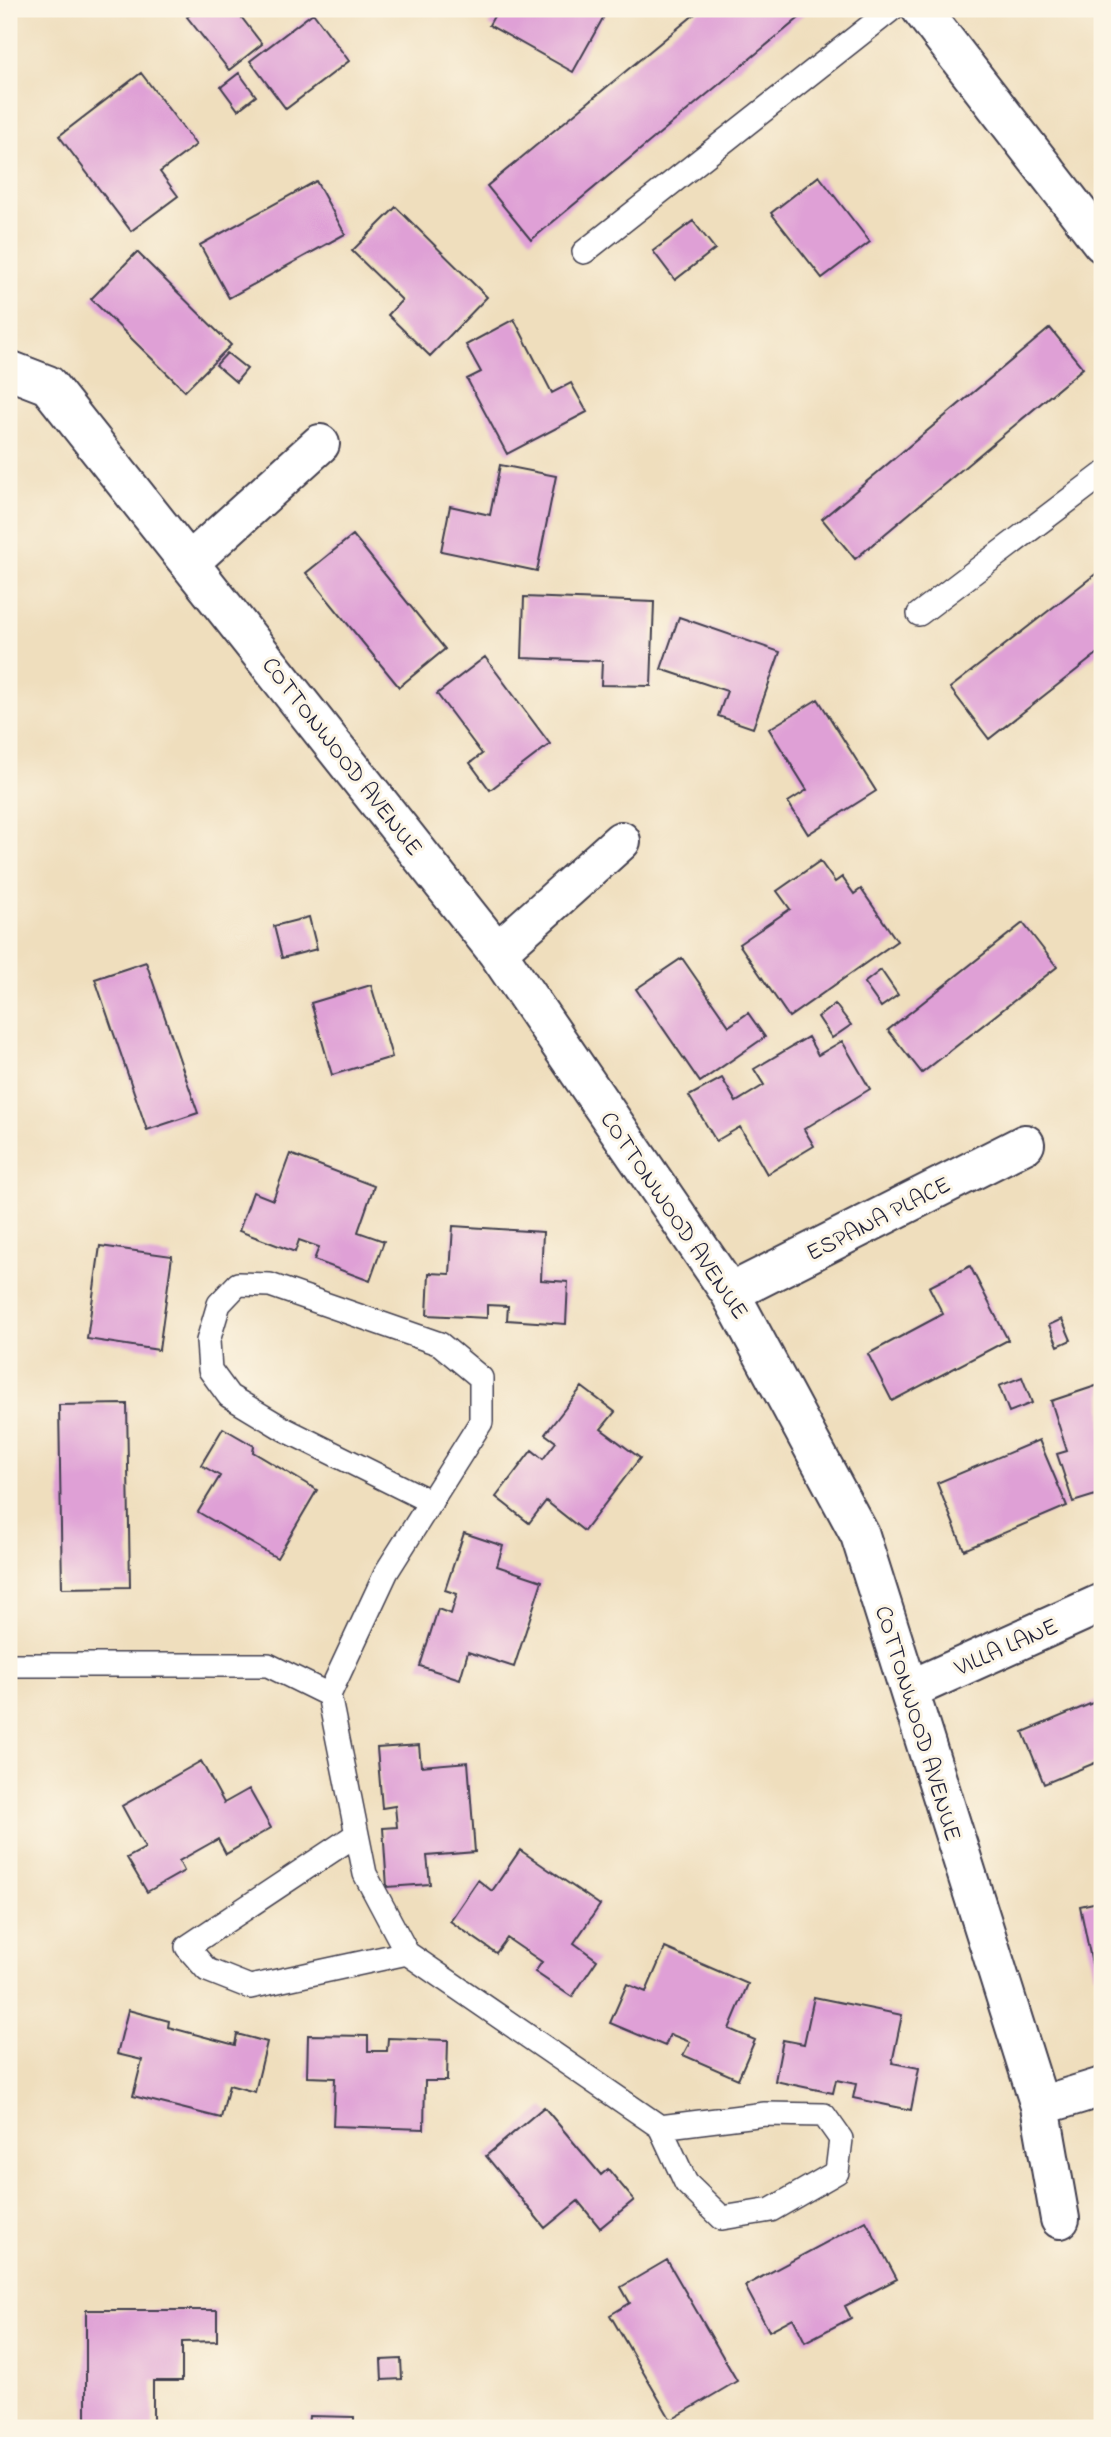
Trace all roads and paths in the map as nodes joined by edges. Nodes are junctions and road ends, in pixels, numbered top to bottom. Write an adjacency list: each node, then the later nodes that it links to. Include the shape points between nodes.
1 (892, 9): 4 (lane)
2 (921, 9): 3 (street)
3 (1102, 243)
4 (584, 252)
5 (9, 370): 8 (street, COTTONWOOD AVENUE, via 48,385)
6 (320, 444): 8 (street)
7 (1102, 475): 9 (lane)
8 (190, 562): 11 (street, COTTONWOOD AVENUE)
9 (919, 614)
10 (621, 842): 11 (street)
11 (497, 953): 13 (street, COTTONWOOD AVENUE)
12 (1025, 1144): 13 (street, ESPANA PLACE)
13 (730, 1293): 17 (street, COTTONWOOD AVENUE, via 860,1535)
14 (431, 1502): 14 (lane, via 481,1422 481,1378 440,1344 270,1285 238,1284 219,1304 208,1341 210,1370 229,1396 284,1429); 18 (lane, via 387,1571)
15 (1102, 1603): 17 (street, VILLA LANE)
16 (9, 1665): 18 (lane, via 268,1665)
17 (909, 1690): 22 (street, COTTONWOOD AVENUE)
18 (329, 1695): 19 (lane)
19 (357, 1834): 20 (lane, via 365,1874); 20 (lane, via 187,1947 207,1970 250,1987)
20 (407, 1952): 23 (lane)
21 (1102, 2087): 22 (street)
22 (1040, 2106): 24 (street, COTTONWOOD AVENUE)
23 (660, 2127): 23 (lane, via 686,2183 722,2218 771,2210 836,2172 841,2139 824,2115 765,2114)
24 (1060, 2219)

